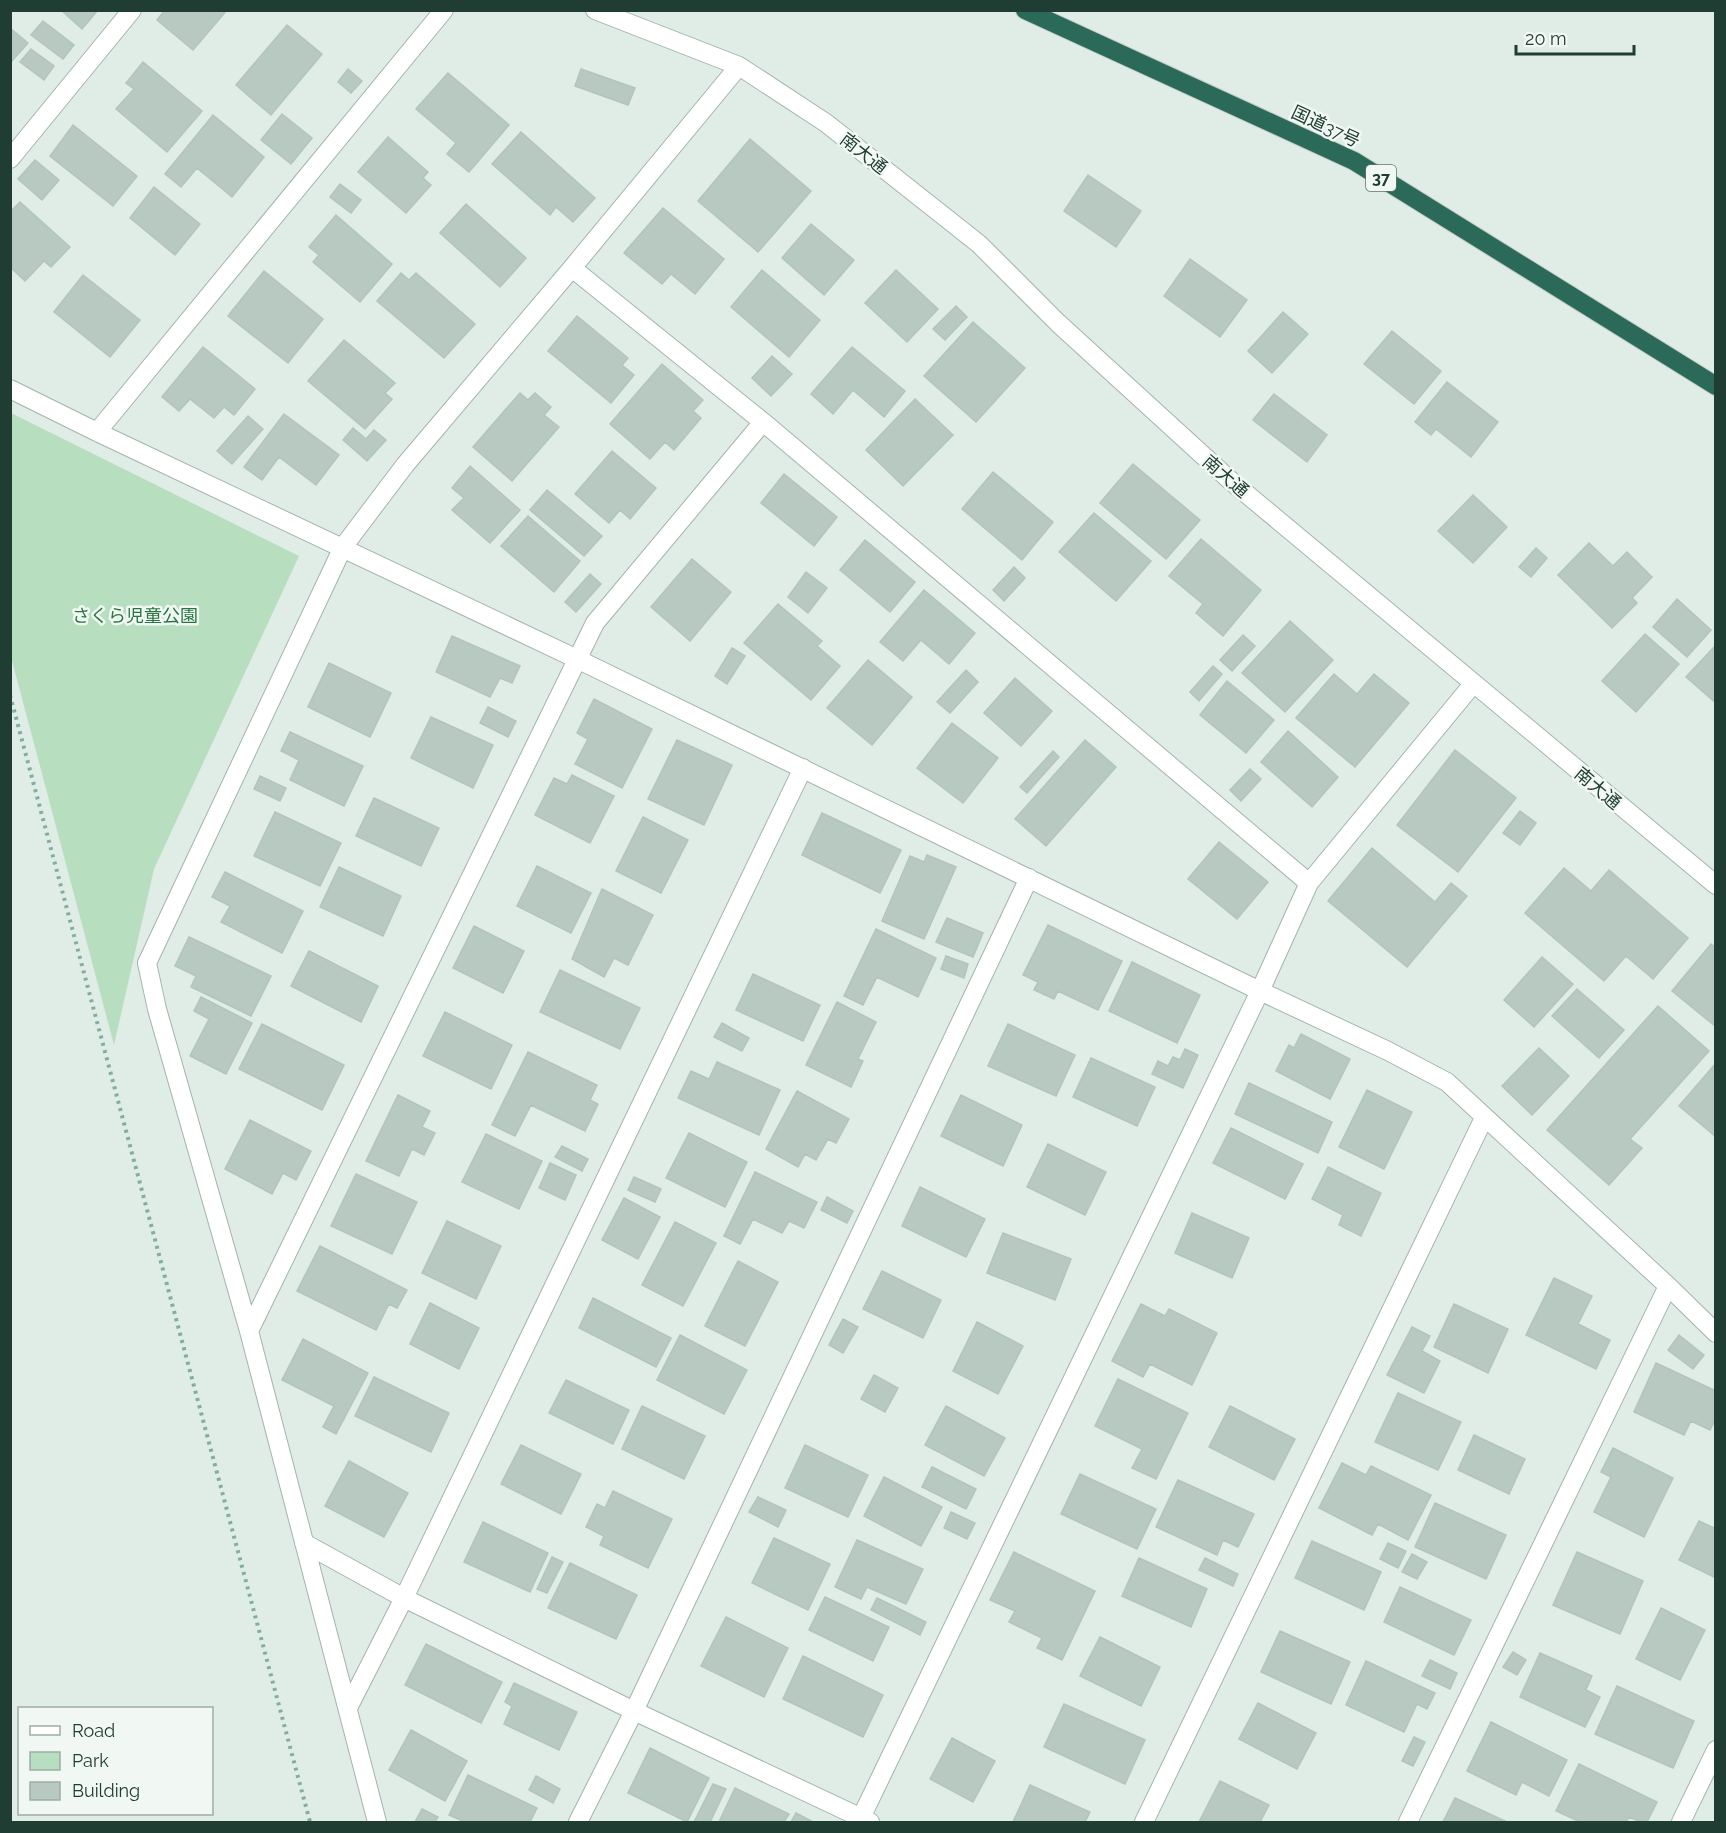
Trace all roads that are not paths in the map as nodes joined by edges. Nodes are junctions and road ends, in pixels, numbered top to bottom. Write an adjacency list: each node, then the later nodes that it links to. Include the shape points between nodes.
1 (132, 10): 6 (street)
2 (444, 10): 11 (street)
3 (595, 10): 5 (street, 南大通)
4 (1025, 10): 8 (highway, 国道37号 / 37, via 1354,161)
5 (739, 66): 7 (street); 14 (street, 南大通, via 826,123 980,244 1058,323 1231,481)
6 (10, 159)
7 (572, 268): 10 (street); 12 (street, via 405,465)
8 (1716, 386)
9 (10, 389): 11 (street)
10 (763, 422): 13 (street, via 595,623); 17 (street)
11 (97, 432): 12 (street)
12 (343, 547): 13 (street); 22 (street, via 147,963)
13 (577, 659): 15 (street); 22 (street)
14 (1473, 684): 17 (street); 18 (street, 南大通)
15 (802, 768): 16 (street); 25 (street)
16 (1029, 878): 19 (street); 27 (street)
17 (1309, 883): 19 (street)
18 (1716, 885)
19 (1260, 991): 20 (street, via 1447,1082); 29 (street)
20 (1484, 1118): 21 (street); 32 (street)
21 (1668, 1286): 23 (street); 33 (street)
22 (249, 1331): 24 (street)
23 (1716, 1333)
24 (304, 1543): 25 (street); 26 (street)
25 (404, 1598): 26 (street); 27 (street)
26 (348, 1708): 30 (street)
27 (634, 1711): 29 (street); 31 (street)
28 (1716, 1750): 34 (street)
29 (863, 1821)
30 (377, 1822)
31 (578, 1822)
32 (1144, 1822)
33 (1408, 1822)
34 (1682, 1822)

